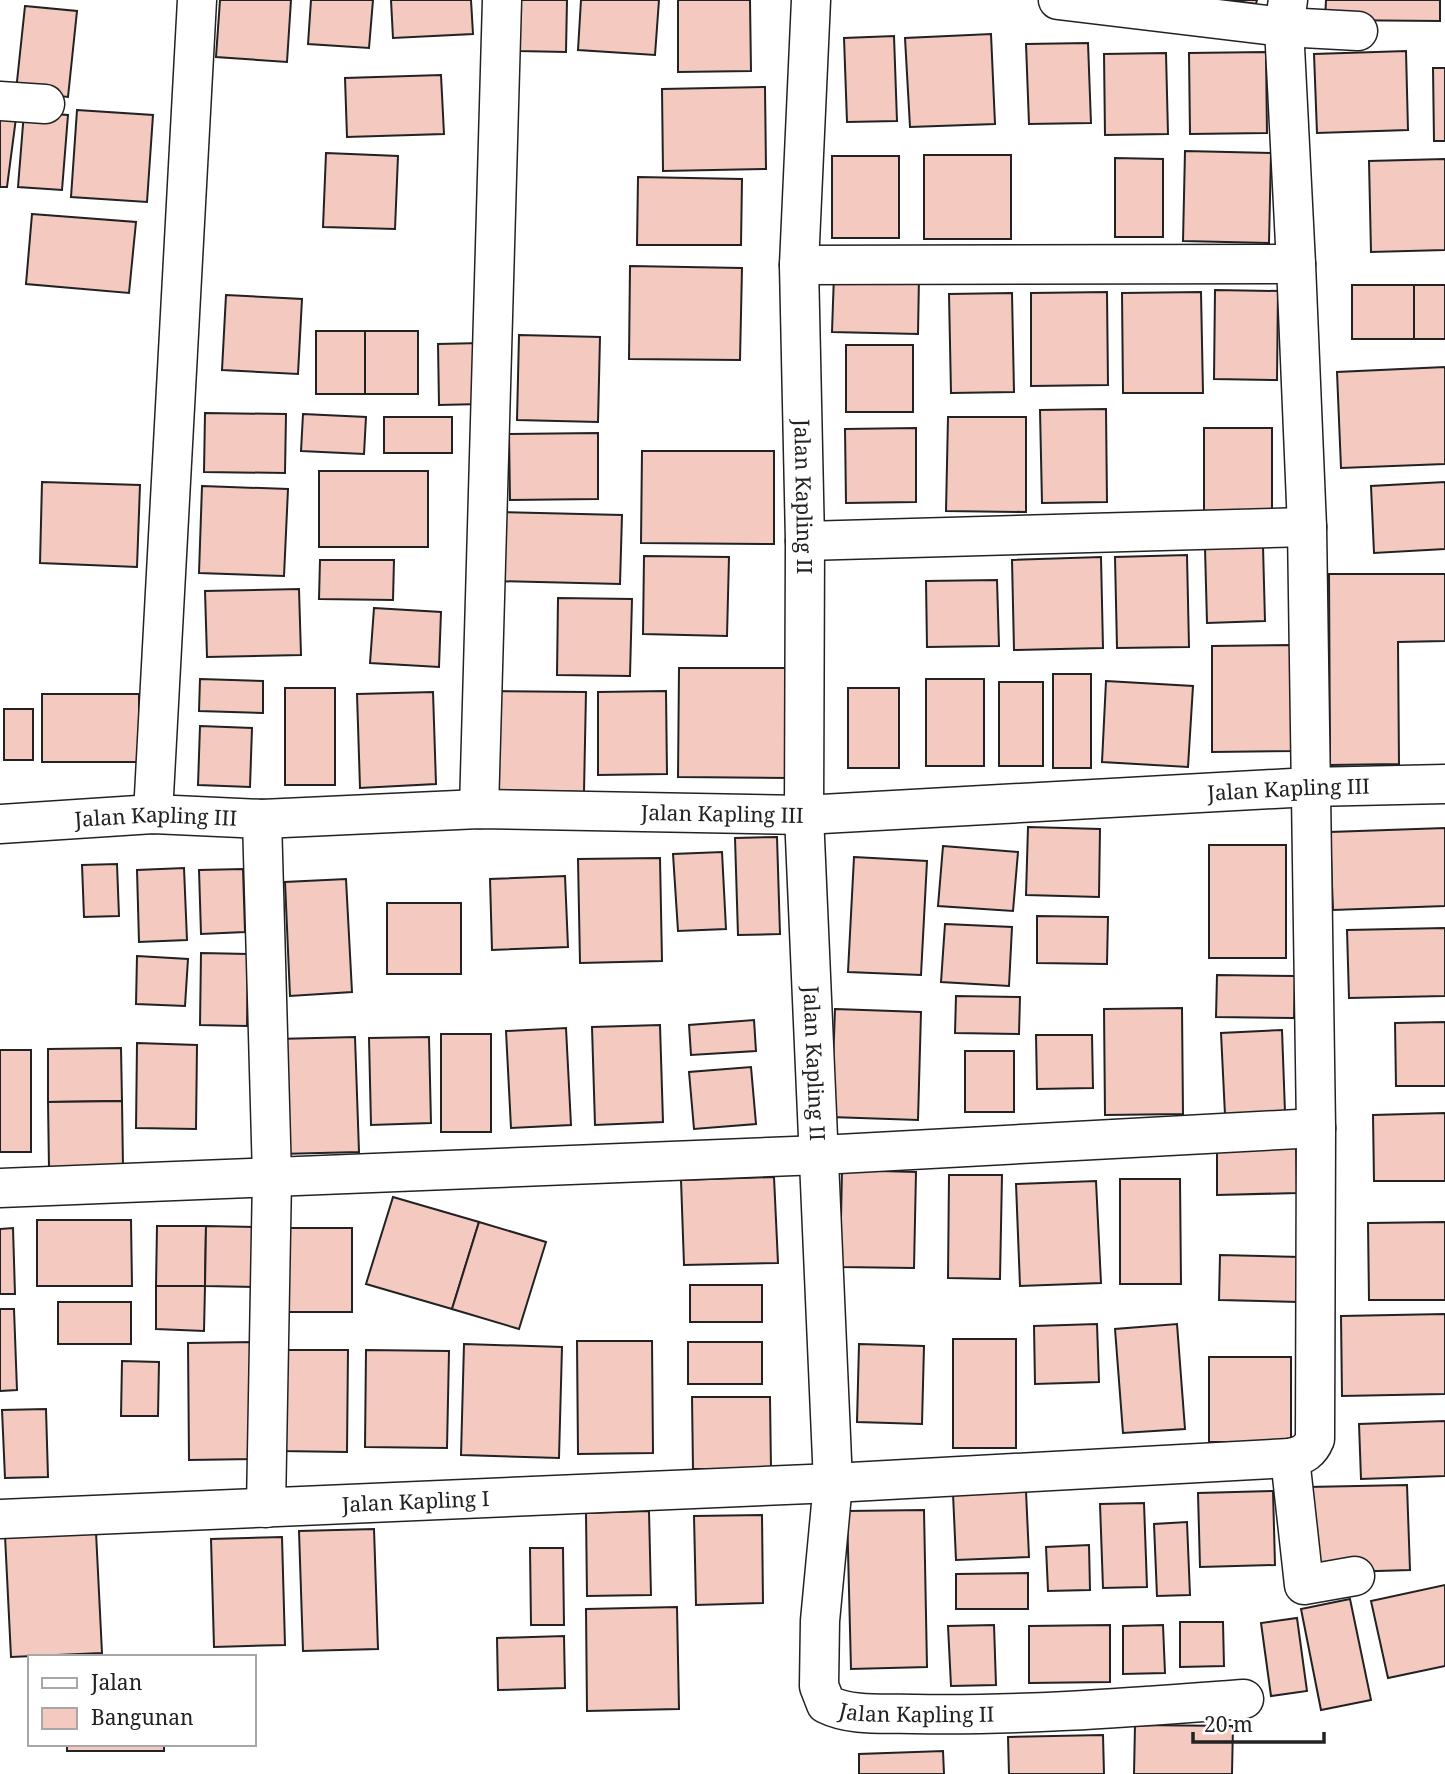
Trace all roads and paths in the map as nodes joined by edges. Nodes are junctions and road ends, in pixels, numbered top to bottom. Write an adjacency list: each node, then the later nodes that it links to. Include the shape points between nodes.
1 (197, 0): 16 (street)
2 (502, 0): 15 (street)
3 (811, 0): 10 (street, Jalan Kapling II)
4 (1058, 0): 5 (street)
5 (1286, 14): 6 (street); 9 (street)
6 (1357, 32)
7 (0, 101): 8 (street)
8 (45, 104)
9 (1296, 264): 10 (street); 11 (street)
10 (799, 265): 12 (street, Jalan Kapling II)
11 (1307, 527): 12 (street); 14 (street)
12 (805, 541): 17 (street, Jalan Kapling II)
13 (1445, 784): 14 (street, Jalan Kapling III)
14 (1309, 787): 17 (street, Jalan Kapling III); 20 (street)
15 (479, 809): 17 (street, Jalan Kapling III); 18 (street, Jalan Kapling III)
16 (153, 814): 18 (street, Jalan Kapling III); 19 (street, Jalan Kapling III)
17 (804, 815): 21 (street, Jalan Kapling II)
18 (262, 818): 22 (street)
19 (0, 824)
20 (1316, 1128): 21 (street); 24 (street, via 1315,1439 1303,1455)
21 (820, 1155): 22 (street); 25 (street, Jalan Kapling II)
22 (272, 1177): 23 (street); 26 (street)
23 (0, 1188)
24 (1290, 1458): 25 (street, Jalan Kapling I); 28 (street, via 1304,1585)
25 (833, 1483): 26 (street, Jalan Kapling I); 29 (street, Jalan Kapling II, via 820,1621 819,1686 826,1704 843,1712 939,1714)
26 (266, 1508): 27 (street, Jalan Kapling I)
27 (0, 1519)
28 (1355, 1576)
29 (1244, 1699)

